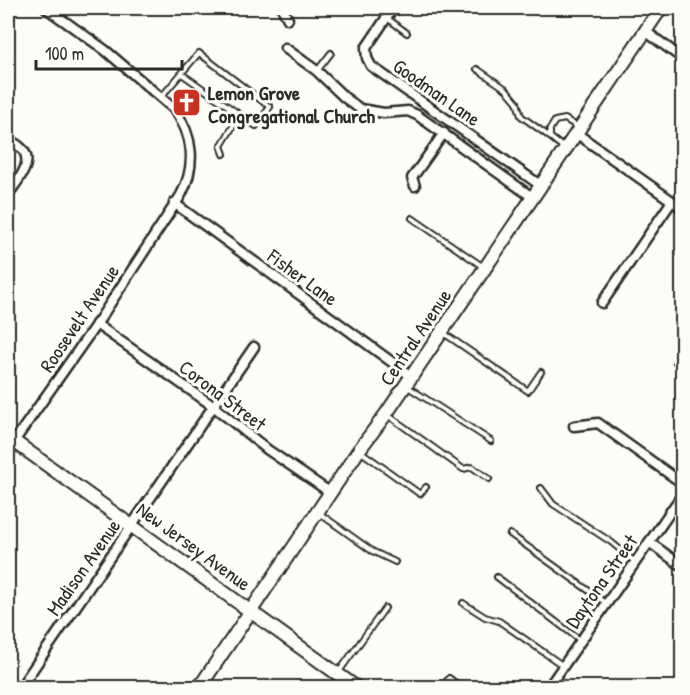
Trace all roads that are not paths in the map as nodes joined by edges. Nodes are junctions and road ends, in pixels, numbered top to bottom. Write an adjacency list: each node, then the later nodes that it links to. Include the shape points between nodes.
1 (46, 8): 15 (street, Roosevelt Avenue)
2 (282, 8): 6 (street)
3 (393, 8): 5 (street, Goodman Lane)
4 (661, 8): 7 (street, Central Avenue)
5 (386, 17): 8 (lane); 23 (street, Goodman Lane, via 366,48 371,66)
6 (288, 19)
7 (645, 31): 11 (street); 17 (street, Central Avenue)
8 (407, 33)
9 (285, 48): 13 (street)
10 (331, 53): 13 (lane)
11 (682, 58)
12 (477, 69): 19 (lane, via 506,89 517,102 521,116)
13 (317, 71): 18 (street, via 360,109 408,111)
14 (182, 74): 15 (lane); 16 (lane); 16 (lane, via 199,53 270,107 256,126)
15 (162, 97): 28 (street, Roosevelt Avenue, via 185,126 192,155 189,176)
16 (240, 115): 22 (lane, via 221,147)
17 (577, 130): 19 (lane, via 565,119 555,121); 21 (street, Central Avenue); 27 (street)
18 (444, 133): 24 (street, via 412,178); 26 (street)
19 (550, 137): 21 (lane)
20 (8, 140): 25 (street, via 26,156 25,168)
21 (565, 149): 23 (street, Central Avenue)
22 (224, 154)
23 (540, 185): 26 (street, Central Avenue)
24 (415, 186)
25 (8, 195)
26 (532, 197): 31 (street, Central Avenue)
27 (672, 201): 29 (street); 32 (street)
28 (174, 203): 33 (street, Roosevelt Avenue); 39 (street, Fisher Lane)
29 (682, 208)
30 (412, 218): 31 (lane)
31 (485, 268): 34 (street, Central Avenue)
32 (602, 303)
33 (96, 324): 40 (street, Corona Street); 44 (street, Roosevelt Avenue)
34 (442, 332): 38 (lane, via 528,391); 39 (street, Central Avenue)
35 (254, 347): 40 (street, Madison Avenue)
36 (676, 362): 37 (lane)
37 (682, 367)
38 (541, 372)
39 (408, 381): 41 (street, Central Avenue); 43 (lane)
40 (213, 406): 50 (street, Corona Street); 53 (street, Madison Avenue)
41 (386, 414): 45 (street, Central Avenue); 46 (lane, via 463,469 472,467)
42 (574, 426): 47 (street, via 598,423)
43 (491, 441)
44 (10, 443): 53 (street, New Jersey Avenue)
45 (359, 450): 48 (lane, via 420,494); 50 (street, Central Avenue)
46 (489, 479)
47 (682, 483)
48 (426, 487)
49 (541, 488): 57 (lane, via 553,504)
50 (331, 493): 52 (street, Central Avenue)
51 (682, 495): 55 (street, Daytona Street)
52 (318, 512): 56 (lane, via 372,551); 63 (street, Central Avenue)
53 (132, 525): 63 (street, New Jersey Avenue); 67 (street, Madison Avenue)
54 (510, 534): 61 (lane)
55 (649, 542): 57 (street, Daytona Street); 58 (street)
56 (396, 562)
57 (635, 562): 61 (street, Daytona Street)
58 (682, 566)
59 (496, 577): 64 (lane)
60 (463, 603): 65 (lane, via 499,621)
61 (606, 603): 64 (street, Daytona Street)
62 (385, 609): 66 (lane)
63 (251, 611): 66 (street, New Jersey Avenue); 68 (street, Central Avenue)
64 (580, 640): 65 (street, Daytona Street)
65 (563, 666): 72 (street, Daytona Street)
66 (338, 674): 69 (street, New Jersey Avenue)
67 (20, 687)
68 (200, 687)
69 (357, 687)
70 (442, 687): 71 (lane, via 448,678)
71 (462, 687)
72 (548, 687)

